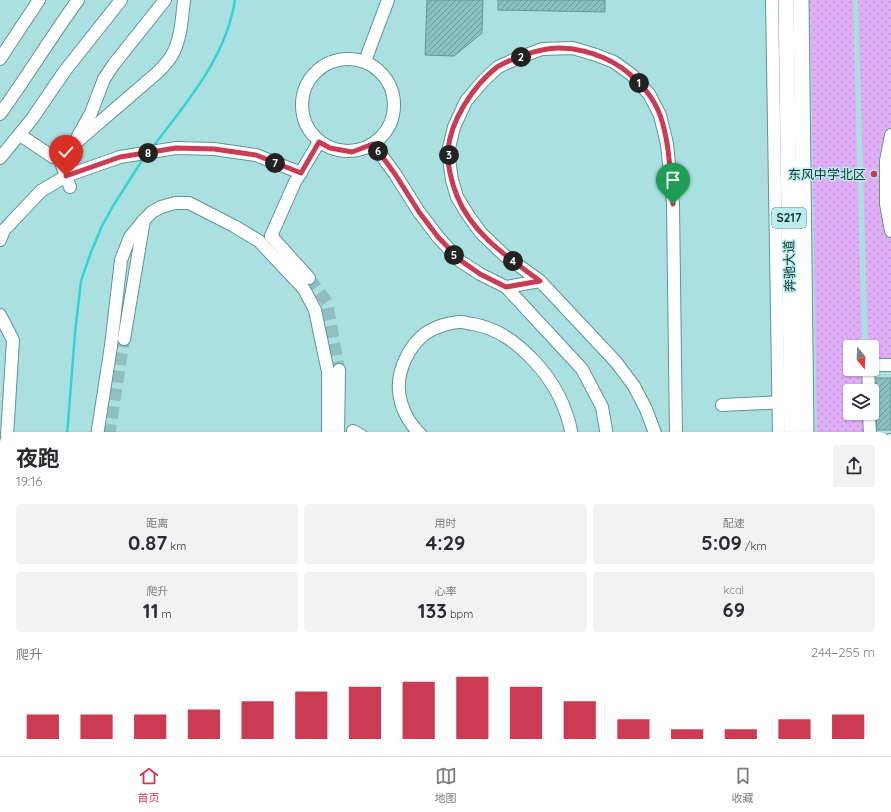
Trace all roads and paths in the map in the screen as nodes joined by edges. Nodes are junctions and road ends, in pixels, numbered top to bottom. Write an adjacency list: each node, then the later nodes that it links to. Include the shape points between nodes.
1 (39, 0): 10 (street)
2 (78, 0): 12 (street)
3 (121, 0): 13 (street, via 64,72)
4 (165, 0): 16 (street, via 114,64)
5 (184, 0): 16 (street, via 176,47 169,59 158,72)
6 (388, 0): 11 (street)
7 (772, 0): 35 (street)
8 (786, 0): 35 (main road, 奔驰大道 / S217)
9 (800, 0): 49 (main road, 奔驰大道 / S217)
10 (0, 59)
11 (365, 61): 15 (street, via 350,58 331,61 314,72 304,87 301,102 303,119); 17 (street, via 383,73 391,86 395,102 393,117 387,130)
12 (0, 114)
13 (20, 135): 18 (street, via 53,157); 19 (street)
14 (891, 135): 23 (street, via 886,161 886,204)
15 (319, 142): 17 (street, via 330,148 352,152); 20 (street)
16 (75, 144): 18 (street)
17 (373, 144): 29 (street, via 438,237 460,260)
18 (59, 157): 21 (street)
19 (0, 158)
20 (301, 173): 21 (street, via 256,155 214,149 176,148 120,157); 24 (street)
21 (68, 181): 25 (street, via 41,192 4,230)
22 (144, 220): 26 (street, via 161,207 189,203); 31 (street); 39 (street, via 130,237 121,260)
23 (891, 231)
24 (271, 236): 26 (street); 27 (street)
25 (0, 240)
26 (259, 241): 40 (street, via 304,289 315,310 328,372)
27 (309, 278)
28 (540, 281): 29 (street); 45 (street, via 616,362 634,386); 46 (street, via 504,255 481,233 468,215 457,197 448,152 454,127 466,101 498,67 542,50 573,48 614,62 632,75 649,94 660,115 667,144 673,204)
29 (506, 287): 44 (street, via 582,368 602,407)
30 (0, 315): 38 (street, via 13,340)
31 (124, 339)
32 (879, 365): 33 (street)
33 (891, 365)
34 (339, 370): 41 (street)
35 (785, 402): 36 (street); 47 (street); 48 (main road, 奔驰大道 / S217)
36 (722, 405)
37 (869, 420): 50 (street)
38 (7, 432)
39 (98, 432)
40 (328, 432)
41 (338, 432)
42 (418, 432): 43 (street, via 403,411 399,392 399,376 405,360 414,345 426,333 444,325 461,322 498,331 530,356 554,386)
43 (571, 432)
44 (606, 432)
45 (655, 432)
46 (676, 432)
47 (780, 432)
48 (791, 432)
49 (806, 432)
50 (870, 432)

